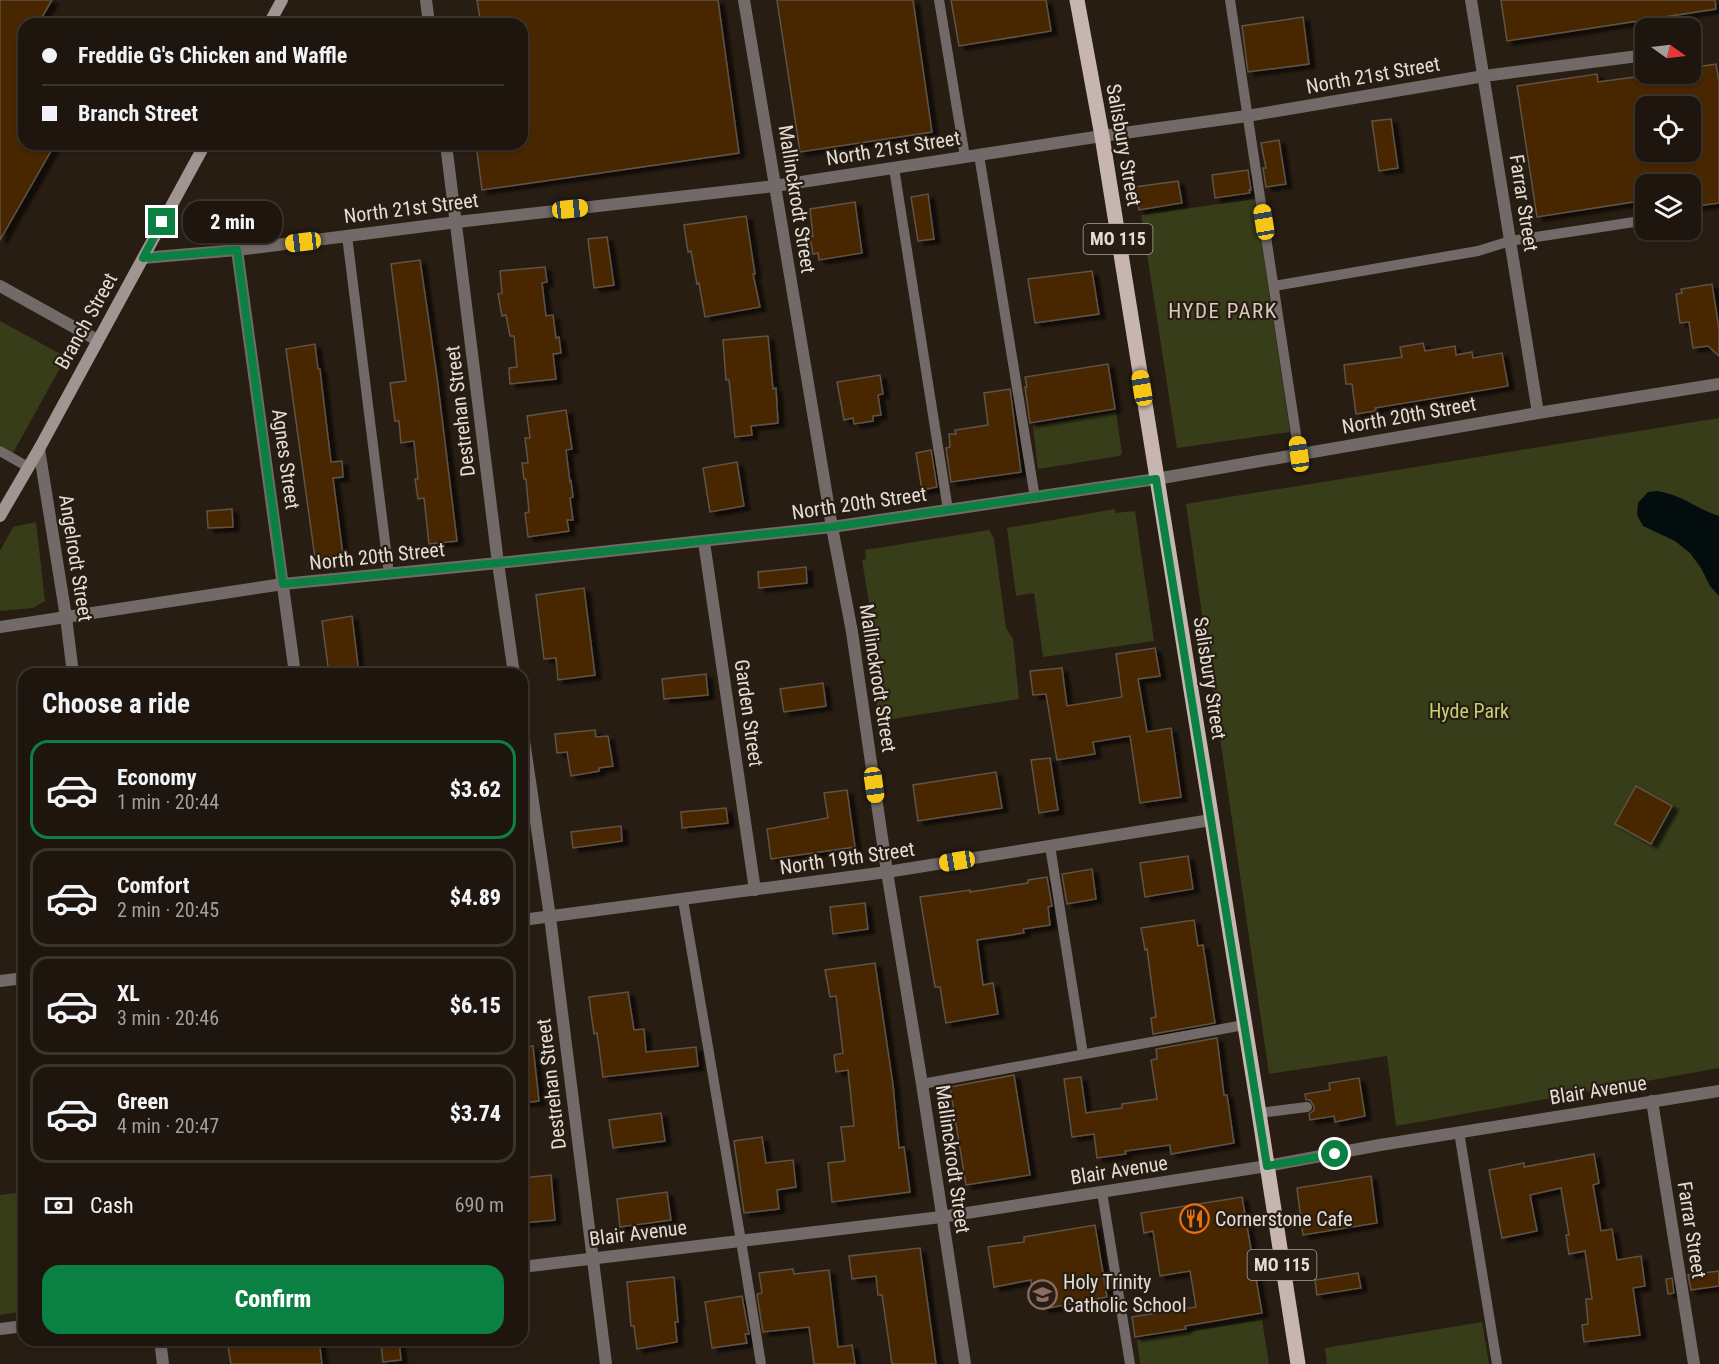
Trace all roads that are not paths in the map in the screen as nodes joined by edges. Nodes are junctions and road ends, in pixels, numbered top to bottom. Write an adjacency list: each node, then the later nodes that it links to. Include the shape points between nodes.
1 (282, 0): 8 (street)
2 (426, 0): 9 (street)
3 (744, 0): 19 (street, Mallinckrodt Street)
4 (939, 0): 17 (lane)
5 (1077, 0): 13 (main road, Salisbury Street / MO 115)
6 (1230, 0): 12 (lane)
7 (1471, 0): 11 (street, Farrar Street)
8 (273, 18)
9 (428, 18)
10 (1635, 56): 11 (street, North 21st Street)
11 (1484, 76): 12 (street, North 21st Street); 23 (street, Farrar Street)
12 (1248, 116): 13 (street, North 21st Street); 27 (lane)
13 (1102, 136): 16 (street, North 21st Street); 35 (main road, Salisbury Street / MO 115)
14 (202, 150): 25 (street, Branch Street)
15 (447, 150): 20 (street, Destrehan Street)
16 (979, 155): 17 (street, North 21st Street); 36 (lane)
17 (965, 157): 18 (street, North 21st Street)
18 (894, 168): 19 (street, North 21st Street); 37 (lane)
19 (775, 186): 20 (street, North 21st Street); 39 (street, Mallinckrodt Street)
20 (457, 222): 22 (street, North 21st Street); 41 (street, Destrehan Street)
21 (1634, 222): 23 (lane)
22 (347, 236): 24 (street, North 21st Street); 42 (lane)
23 (1510, 241): 27 (lane, via 1478,251); 30 (street, Farrar Street)
24 (237, 250): 25 (street, North 21st Street); 43 (street, Agnes Street)
25 (143, 258): 28 (street, Branch Street)
26 (0, 286): 28 (street)
27 (1274, 286): 33 (lane)
28 (97, 340): 31 (street, Branch Street)
29 (1719, 384): 30 (street, North 20th Street)
30 (1538, 413): 33 (street, North 20th Street)
31 (39, 449): 34 (street, Branch Street); 44 (street, Angelrodt Street)
32 (0, 451): 34 (lane)
33 (1299, 454): 35 (street, North 20th Street)
34 (28, 467): 38 (street, Branch Street)
35 (1156, 479): 36 (street, North 20th Street); 50 (main road, Salisbury Street / MO 115)
36 (1035, 498): 37 (street, North 20th Street)
37 (948, 510): 39 (street, North 20th Street)
38 (0, 516)
39 (832, 527): 40 (street, North 20th Street); 52 (street, Mallinckrodt Street, via 852,632)
40 (704, 542): 41 (street, North 20th Street); 53 (street, Garden Street)
41 (498, 563): 42 (street, North 20th Street); 48 (street, Destrehan Street)
42 (389, 574): 43 (street, North 20th Street)
43 (283, 584): 44 (street, North 20th Street); 47 (street, Agnes Street)
44 (66, 617): 45 (street, North 20th Street); 46 (street, Angelrodt Street)
45 (0, 627)
46 (72, 668)
47 (294, 668)
48 (513, 668)
49 (528, 768): 55 (street, Destrehan Street)
50 (1211, 820): 51 (street, North 19th Street); 59 (main road, Salisbury Street / MO 115)
51 (1050, 846): 52 (street, North 19th Street); 60 (lane)
52 (887, 872): 53 (street, North 19th Street); 61 (street, Mallinckrodt Street)
53 (755, 890): 54 (street, North 19th Street)
54 (683, 900): 55 (street, North 19th Street); 70 (lane)
55 (550, 917): 56 (street, North 19th Street); 71 (street, Destrehan Street)
56 (528, 919)
57 (18, 979): 58 (street)
58 (0, 981)
59 (1244, 1025): 60 (lane); 65 (main road, Salisbury Street / MO 115)
60 (1083, 1054): 61 (lane)
61 (922, 1084): 69 (street, Mallinckrodt Street)
62 (1719, 1091): 63 (street, Blair Avenue)
63 (1652, 1101): 66 (street, Blair Avenue); 83 (street, Farrar Street)
64 (1307, 1107): 65 (lane)
65 (1259, 1113): 67 (main road, Salisbury Street / MO 115)
66 (1460, 1132): 67 (street, Blair Avenue); 82 (lane)
67 (1267, 1166): 68 (street, Blair Avenue); 81 (main road, Salisbury Street / MO 115)
68 (1102, 1192): 69 (street, Blair Avenue); 80 (lane)
69 (941, 1217): 70 (street, Blair Avenue); 79 (street, Mallinckrodt Street)
70 (741, 1241): 71 (street, Blair Avenue); 78 (lane)
71 (592, 1258): 72 (street, Blair Avenue); 77 (street, Destrehan Street)
72 (528, 1266)
73 (18, 1327): 74 (street)
74 (0, 1329)
75 (161, 1346): 76 (street)
76 (163, 1364)
77 (606, 1364)
78 (761, 1364)
79 (965, 1364)
80 (1130, 1364)
81 (1298, 1364)
82 (1497, 1364)
83 (1694, 1364)

